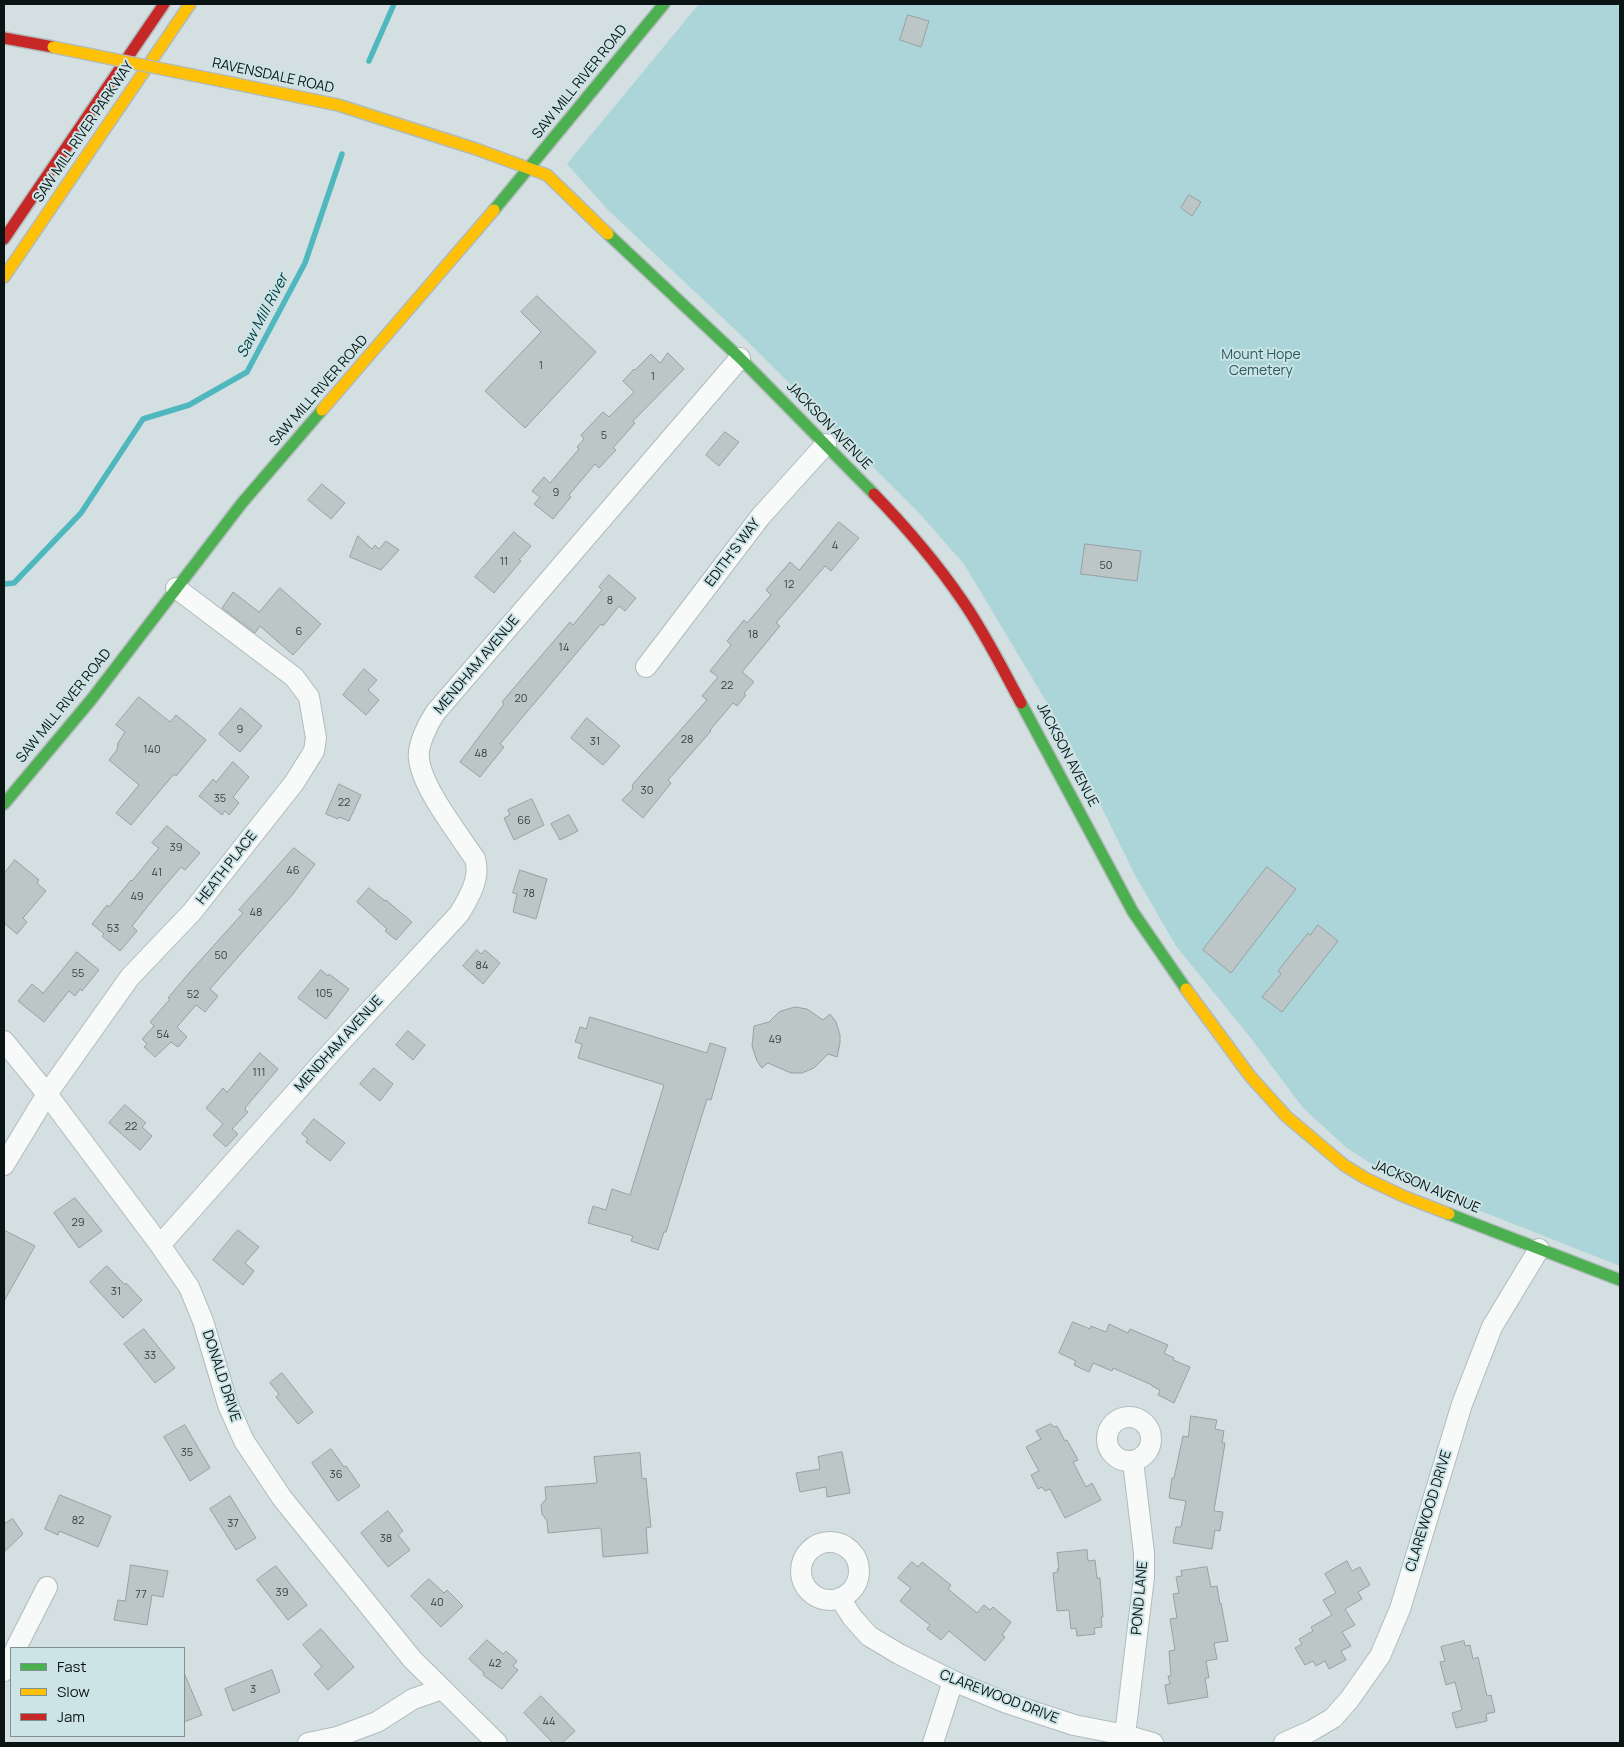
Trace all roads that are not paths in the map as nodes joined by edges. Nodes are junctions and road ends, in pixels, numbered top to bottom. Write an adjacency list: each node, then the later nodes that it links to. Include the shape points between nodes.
1 (164, 4): 6 (main road, SAW MILL RIVER PARKWAY)
2 (190, 4): 7 (main road, SAW MILL RIVER PARKWAY)
3 (664, 4): 5 (main road, SAW MILL RIVER ROAD)
4 (4, 38): 5 (main road, RAVENSDALE ROAD, bridge, via 338,105)
5 (529, 168): 8 (main road, JACKSON AVENUE, via 546,175); 10 (main road, SAW MILL RIVER ROAD, via 242,503)
6 (4, 239)
7 (4, 277)
8 (740, 358): 9 (main road, JACKSON AVENUE); 16 (street, MENDHAM AVENUE, via 435,713 426,729 418,758 424,781 475,859 478,869 459,914)
9 (826, 444): 11 (street, EDITH'S WAY, via 761,516); 17 (main road, JACKSON AVENUE, via 928,554 963,601 1028,714 1134,912 1250,1076 1286,1116 1358,1174 1411,1200)
10 (176, 588): 12 (main road, SAW MILL RIVER ROAD, via 91,700); 14 (street, HEATH PLACE, via 294,677 309,697 316,738 314,751 294,783 192,912 130,977)
11 (646, 667)
12 (4, 804)
13 (4, 1041): 14 (street, DONALD DRIVE)
14 (47, 1094): 15 (street, HEATH PLACE); 16 (street, DONALD DRIVE)
15 (4, 1165)
16 (160, 1246): 26 (street, DONALD DRIVE, via 189,1287 203,1321 228,1405 244,1440 282,1498 412,1659)
17 (1539, 1249): 18 (main road, JACKSON AVENUE); 32 (street, CLAREWOOD DRIVE, via 1492,1328 1462,1404 1400,1609 1380,1656 1333,1718)
18 (1620, 1280)
19 (1133, 1462): 27 (street, POND LANE, via 1144,1576)
20 (48, 1587): 22 (street)
21 (840, 1598): 25 (street, CLAREWOOD DRIVE, via 869,1636)
22 (17, 1647)
23 (10, 1658): 24 (street)
24 (4, 1671)
25 (952, 1681): 27 (street, CLAREWOOD DRIVE, via 1007,1703); 30 (street)
26 (442, 1689): 28 (street, via 413,1699 377,1722 337,1737); 29 (street, DONALD DRIVE)
27 (1125, 1739): 31 (street, CLAREWOOD DRIVE)
28 (308, 1743)
29 (497, 1743)
30 (933, 1743)
31 (1153, 1743)
32 (1284, 1743)

